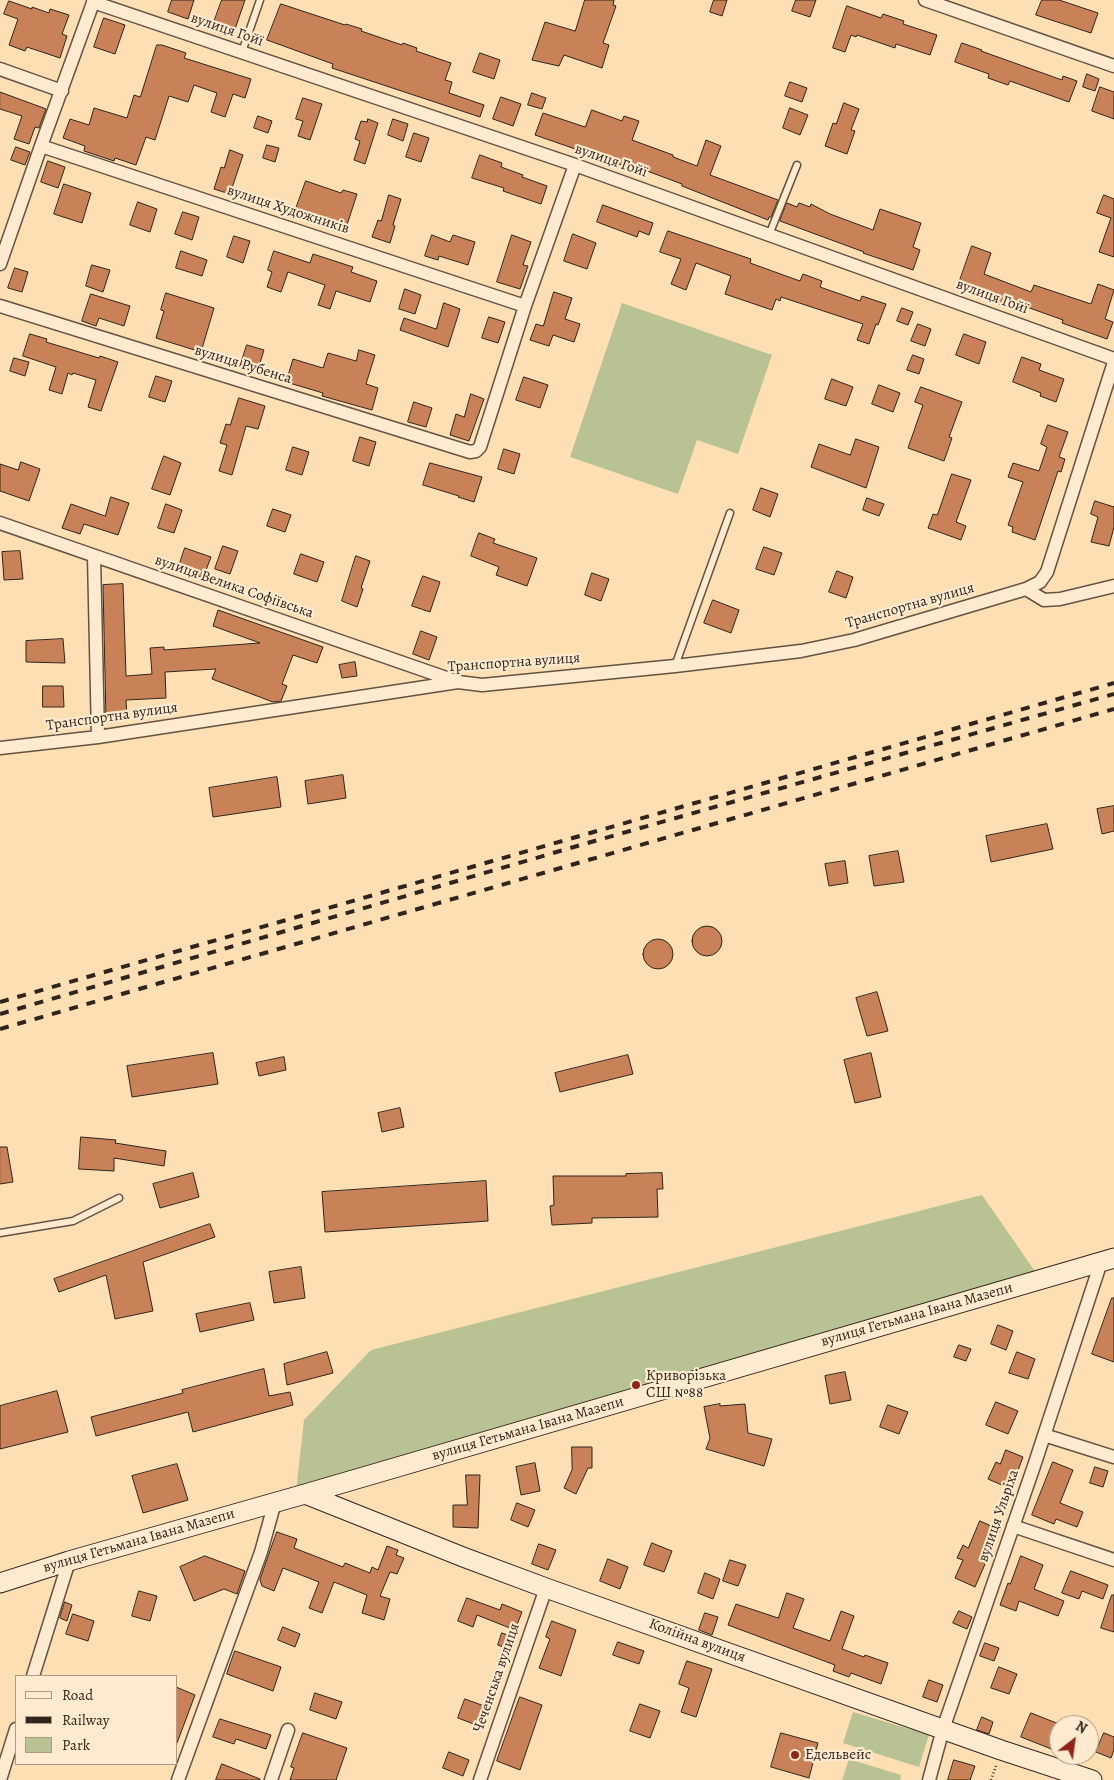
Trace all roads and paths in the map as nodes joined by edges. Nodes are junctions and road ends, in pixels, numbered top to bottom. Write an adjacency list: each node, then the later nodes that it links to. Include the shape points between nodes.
1 (260, 0): 4 (lane)
2 (925, 0): 5 (street)
3 (94, 1): 4 (street, вулиця Гойї); 7 (street)
4 (242, 52): 9 (street, вулиця Гойї)
5 (1114, 66)
6 (0, 69): 7 (street)
7 (62, 91): 8 (street)
8 (41, 146): 12 (street); 14 (street, вулиця Художників)
9 (575, 165): 11 (street, вулиця Гойї); 14 (street)
10 (797, 165): 11 (lane)
11 (769, 234): 15 (street, вулиця Гойї)
12 (0, 264)
13 (0, 306): 14 (street, вулиця Рубенса, via 470,452 480,447)
14 (525, 306)
15 (1114, 361): 20 (street, Транспортна вулиця, via 1047,572 1040,582)
16 (730, 513): 21 (lane)
17 (0, 523): 18 (street, вулиця Велика Софіївська)
18 (94, 556): 22 (street, вулиця Велика Софіївська); 23 (street)
19 (1114, 586): 20 (street, via 1044,600)
20 (1026, 589): 21 (street, Транспортна вулиця, via 854,640 801,651)
21 (675, 666): 22 (street, Транспортна вулиця, via 482,685)
22 (458, 682): 23 (street, Транспортна вулиця)
23 (98, 737): 24 (street, Транспортна вулиця)
24 (0, 748)
25 (119, 1198): 26 (lane, via 73,1221)
26 (0, 1233)
27 (1107, 1260): 28 (street, вулиця Ульріха); 30 (main road, вулиця Гетьмана Івана Мазепи)
28 (1044, 1435): 29 (street); 32 (street, вулиця Ульріха)
29 (1114, 1457)
30 (305, 1494): 31 (main road, вулиця Гетьмана Івана Мазепи); 36 (main road, Колійна вулиця)
31 (275, 1502): 34 (main road, вулиця Гетьмана Івана Мазепи); 42 (street, via 261,1552)
32 (1013, 1526): 33 (street); 38 (street, вулиця Ульріха)
33 (1114, 1560)
34 (69, 1561): 35 (main road, вулиця Гетьмана Івана Мазепи); 37 (street)
35 (0, 1583)
36 (546, 1588): 38 (main road, Колійна вулиця); 44 (street, Чеченська вулиця)
37 (33, 1675)
38 (943, 1729): 45 (street, вулиця Ульріха); 46 (main road, Колійна вулиця)
39 (288, 1730): 43 (street)
40 (15, 1732): 41 (street)
41 (0, 1780)
42 (178, 1780)
43 (271, 1780)
44 (480, 1780)
45 (928, 1780)
46 (1092, 1780)

